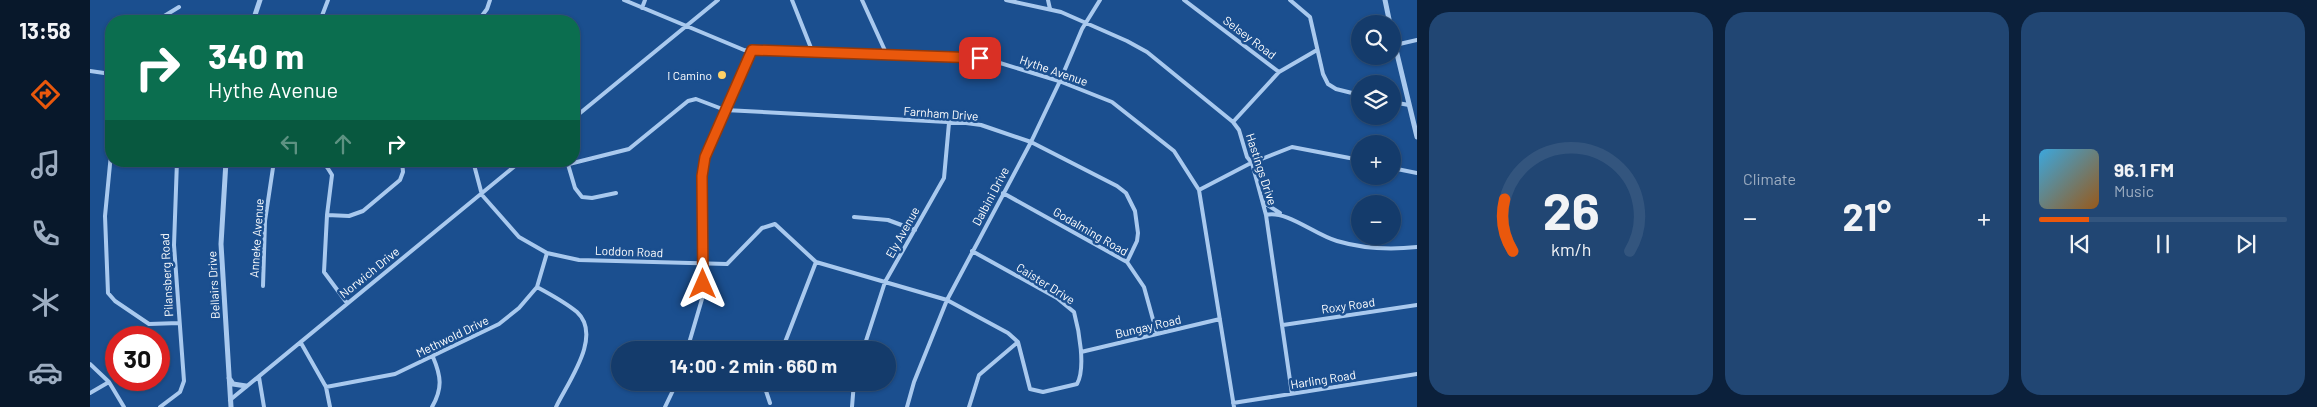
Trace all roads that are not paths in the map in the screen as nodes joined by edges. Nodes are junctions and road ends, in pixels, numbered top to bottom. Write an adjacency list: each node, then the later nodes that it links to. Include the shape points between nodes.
1 (260, 0): 19 (street)
2 (328, 0): 20 (street)
3 (490, 0): 21 (street)
4 (624, 0): 16 (street, Hythe Avenue)
5 (644, 0): 16 (street)
6 (718, 0): 24 (street)
7 (792, 0): 29 (street)
8 (862, 0): 30 (street)
9 (1006, 0): 17 (street, Hastings Drive)
10 (1048, 0): 17 (street)
11 (1100, 0): 23 (street, Dalbini Drive)
12 (1184, 0): 33 (street, Selsey Road)
13 (1290, 0): 28 (street, via 1310,17)
14 (1385, 0): 22 (street)
15 (179, 7): 18 (street)
16 (642, 8): 24 (street, Hythe Avenue)
17 (1050, 9): 23 (street, Hastings Drive)
18 (166, 15)
19 (255, 15)
20 (322, 15)
21 (482, 15)
22 (1388, 15)
23 (1085, 23): 35 (street, Dalbini Drive); 41 (street, Hastings Drive, via 1147,52)
24 (685, 27): 27 (street, Hythe Avenue); 40 (street)
25 (1417, 40): 26 (street)
26 (1401, 44)
27 (752, 50): 29 (street, Hythe Avenue); 39 (street)
28 (1317, 50): 33 (street); 36 (street, via 1328,84)
29 (813, 53): 30 (street, Hythe Avenue)
30 (887, 55): 35 (street, Hythe Avenue, via 987,58)
31 (1400, 65): 38 (street)
32 (90, 71): 34 (street)
33 (1279, 72): 41 (street)
34 (105, 73)
35 (1060, 81): 44 (street, Dalbini Drive); 59 (street, Hythe Avenue, via 1112,102 1166,144 1178,156)
36 (1351, 93)
37 (1401, 104): 38 (street)
38 (1409, 105): 43 (street)
39 (725, 110): 42 (street, Farnham Drive); 46 (street, Farnham Drive, via 691,100 628,149); 74 (street, via 703,166)
40 (580, 113)
41 (1233, 122): 47 (street, Hastings Drive)
42 (949, 123): 44 (street, Farnham Drive, via 981,125); 68 (street, Ely Avenue, via 944,178)
43 (1417, 138)
44 (1031, 142): 61 (street, Dalbini Drive); 73 (street, Farnham Drive, via 1118,186 1127,194 1135,211 1138,233)
45 (1351, 158): 47 (street, via 1296,147)
46 (580, 160)
47 (1252, 163): 59 (street); 63 (street, Hastings Drive)
48 (110, 167): 82 (street, via 105,216 108,293 149,324)
49 (177, 167): 82 (street, Pilansberg Road, via 174,236)
50 (226, 167): 94 (street, Bellairs Drive, via 221,244)
51 (273, 167): 76 (street, Anneke Avenue, via 265,221)
52 (327, 167): 66 (street, via 332,174)
53 (403, 167): 66 (street, via 400,180 363,211 349,216)
54 (475, 167): 62 (street, Loddon Road)
55 (514, 167): 62 (street, Norwich Drive)
56 (569, 167): 60 (street, via 575,188 582,197)
57 (1401, 170): 58 (street)
58 (1417, 173)
59 (1199, 190): 81 (street, Hythe Avenue)
60 (616, 193)
61 (1003, 193): 70 (street, Dalbini Drive); 73 (street, Godalming Road)
62 (482, 195): 71 (street, Loddon Road, via 520,237); 79 (street, Norwich Drive)
63 (1263, 202): 64 (street, Hastings Drive); 65 (street)
64 (1266, 214): 65 (street); 83 (street, Hastings Drive)
65 (1280, 214): 69 (street, via 1335,241 1379,250)
66 (327, 215): 79 (street, via 324,272)
67 (854, 217): 68 (street, via 888,220)
68 (915, 230): 75 (street, Ely Avenue)
69 (1417, 247)
70 (972, 251): 78 (street, Dalbini Drive); 90 (street, Caister Drive, via 1070,308 1075,317)
71 (547, 252): 74 (street, Loddon Road, via 579,260); 77 (street, Methwold Drive)
72 (816, 262): 74 (street, Loddon Road, via 779,226 770,224 762,228 731,262); 75 (street, Loddon Road); 86 (street)
73 (1127, 262): 84 (street, Godalming Road, via 1144,287)
74 (703, 264): 85 (street, via 702,299)
75 (886, 282): 78 (street, Loddon Road); 87 (street, Ely Avenue)
76 (263, 286)
77 (537, 287): 91 (street, Methwold Drive, via 520,308 499,324); 115 (street, via 578,312 587,330 586,346)
78 (947, 300): 88 (street, Loddon Road, via 1008,333); 118 (street, Dalbini Drive)
79 (347, 303): 89 (street, Norwich Drive)
80 (1417, 305): 83 (street, Roxy Road)
81 (1220, 319): 84 (street, Bungay Road); 108 (street, Hythe Avenue)
82 (179, 323): 110 (street, Pilansberg Road, via 184,385 176,396)
83 (1283, 325): 105 (street, Hastings Drive)
84 (1157, 334): 90 (street, Bungay Road)
85 (690, 341)
86 (785, 341)
87 (866, 341)
88 (1018, 342): 90 (street, Caister Drive, via 1030,389 1043,392 1078,382); 119 (street, via 979,376)
89 (301, 343): 95 (street, Norwich Drive); 99 (street)
90 (1081, 352)
91 (433, 356): 99 (street, Methwold Drive, via 387,377); 114 (street, via 441,381 440,392)
92 (90, 364): 96 (street)
93 (1417, 374): 105 (street, Harling Road)
94 (228, 375): 98 (street, via 233,384); 106 (street, Bellairs Drive)
95 (259, 377): 98 (street, Norwich Drive); 112 (street)
96 (105, 378)
97 (105, 384): 104 (street)
98 (246, 386): 106 (street, Norwich Drive)
99 (326, 387): 113 (street)
100 (114, 391): 109 (street)
101 (673, 391): 116 (street)
102 (765, 391): 107 (street)
103 (853, 391): 117 (street)
104 (90, 393)
105 (1292, 394): 108 (street, Harling Road)
106 (230, 400): 111 (street, Bellairs Drive)
107 (770, 403)
108 (1233, 405)
109 (124, 407)
110 (160, 407)
111 (231, 407)
112 (264, 407)
113 (330, 407)
114 (432, 407)
115 (556, 407)
116 (665, 407)
117 (852, 407)
118 (907, 407)
119 (969, 407)

